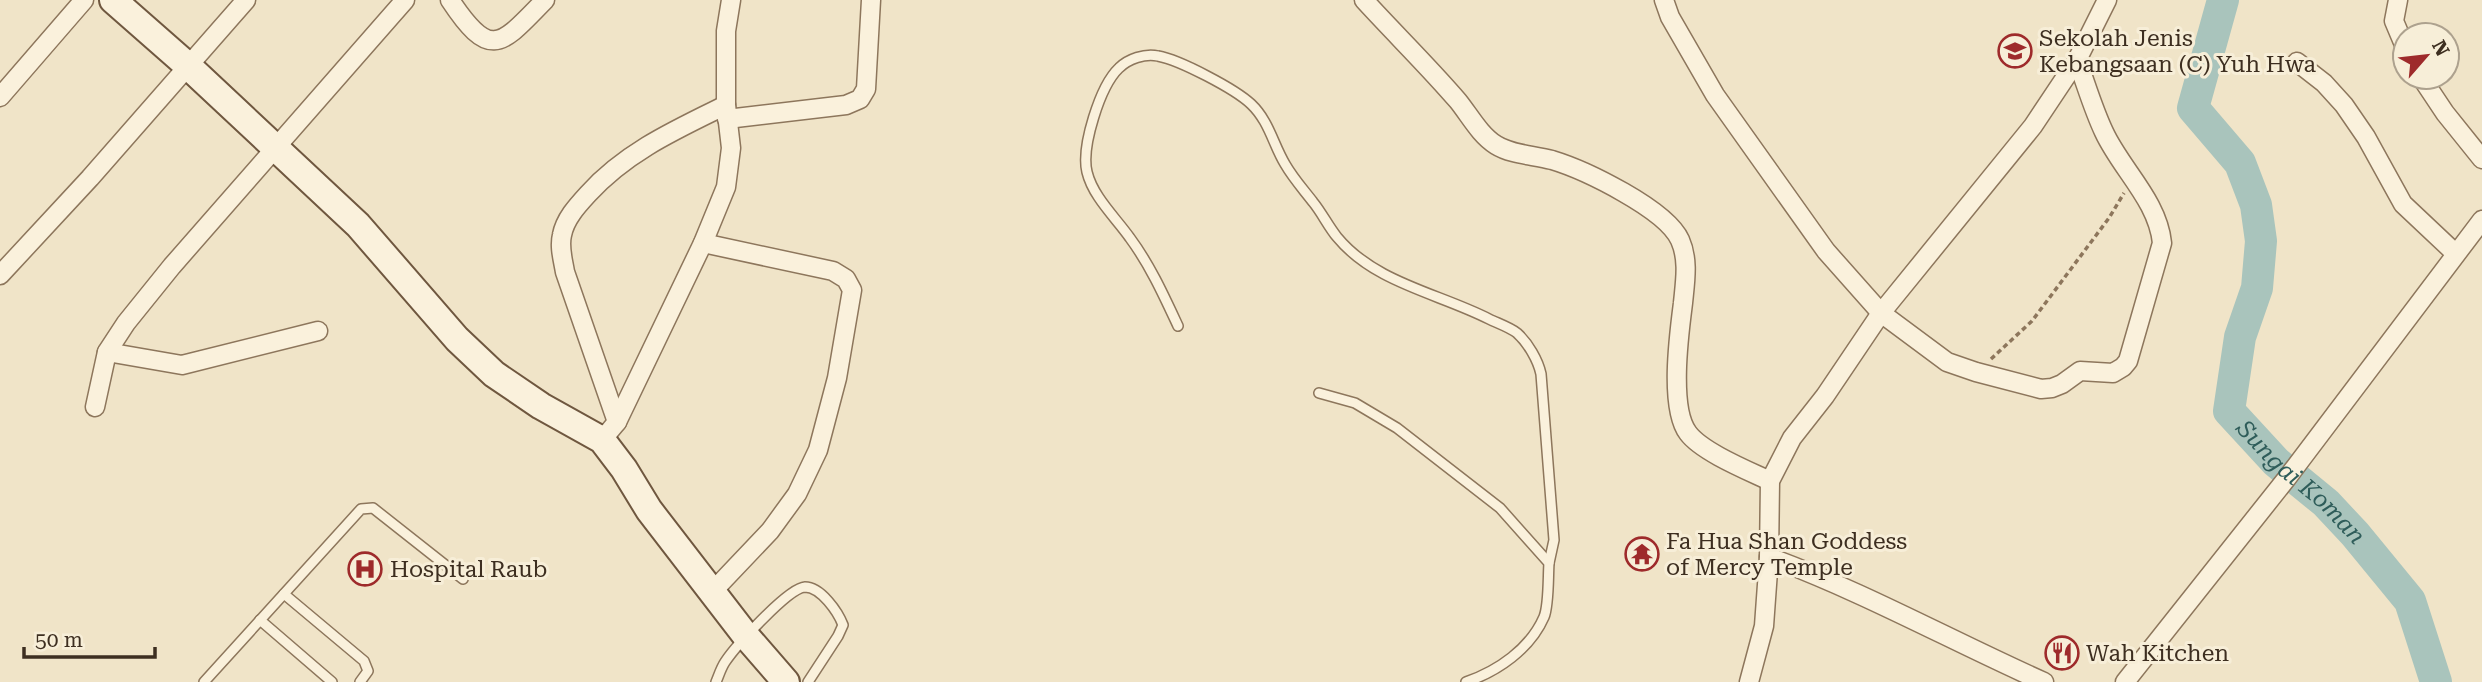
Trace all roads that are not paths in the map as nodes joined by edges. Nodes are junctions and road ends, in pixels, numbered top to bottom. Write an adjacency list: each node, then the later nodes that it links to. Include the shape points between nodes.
1 (84, 0): 18 (street)
2 (113, 0): 16 (street)
3 (246, 0): 16 (street)
4 (405, 0): 20 (street)
5 (450, 0): 6 (street, via 472,29 490,41 510,36)
6 (545, 0)
7 (731, 0): 19 (street, via 726,32)
8 (871, 0): 19 (street, via 866,89 860,99 846,105)
9 (1364, 0): 33 (street, via 1493,143 1575,170 1640,201 1669,223 1681,242 1687,270 1676,389 1679,414 1699,443)
10 (1664, 0): 26 (street, via 1715,96 1826,251)
11 (2107, 0): 14 (street)
12 (2398, 0): 13 (street)
13 (2394, 21)
14 (2077, 60): 26 (street, via 2033,126); 26 (street, via 2104,133 2161,230 2162,243 2128,361 2113,373 2081,371 2052,388 2023,385 1947,362)
15 (2297, 62): 24 (street, via 2344,106 2403,204)
16 (187, 65): 20 (street); 25 (street)
17 (2430, 91): 21 (street)
18 (0, 97)
19 (727, 112): 23 (street, via 731,148 726,187); 32 (street, via 648,144 624,160 567,220 561,249 565,272)
20 (276, 149): 29 (street, via 172,266); 32 (street, via 358,225 457,339 495,374 541,406)
21 (2482, 159)
22 (2482, 220): 24 (street)
23 (703, 243): 32 (street); 37 (street, via 833,271 846,279 852,290 828,415 813,461 797,494 770,531)
24 (2455, 253): 50 (street, via 2287,478)
25 (0, 275)
26 (1881, 313): 33 (street, via 1792,438)
27 (1178, 326): 35 (lane, via 1152,272 1087,173 1086,156 1097,107 1109,82 1119,68 1146,55 1175,61 1251,104 1294,179 1362,262 1517,333 1541,374 1554,540)
28 (318, 331): 29 (street, via 182,365)
29 (107, 352): 31 (street)
30 (1319, 393): 35 (lane, via 1355,403 1397,428 1500,508)
31 (95, 407)
32 (609, 431): 37 (street, via 649,510)
33 (1770, 481): 34 (street)
34 (1769, 557): 48 (street, via 1764,626); 49 (street)
35 (1549, 563): 47 (lane, via 1545,616 1521,650 1488,674)
36 (463, 579): 38 (lane, via 368,507 353,517)
37 (713, 592): 40 (street)
38 (284, 594): 39 (lane); 43 (lane, via 365,661 369,671)
39 (260, 621): 41 (lane); 42 (lane)
40 (746, 636): 44 (lane); 45 (street); 46 (lane, via 793,591 816,590 843,625)
41 (204, 682)
42 (332, 682)
43 (360, 682)
44 (716, 682)
45 (786, 682)
46 (808, 682)
47 (1466, 682)
48 (1749, 682)
49 (2044, 682)
50 (2125, 682)

